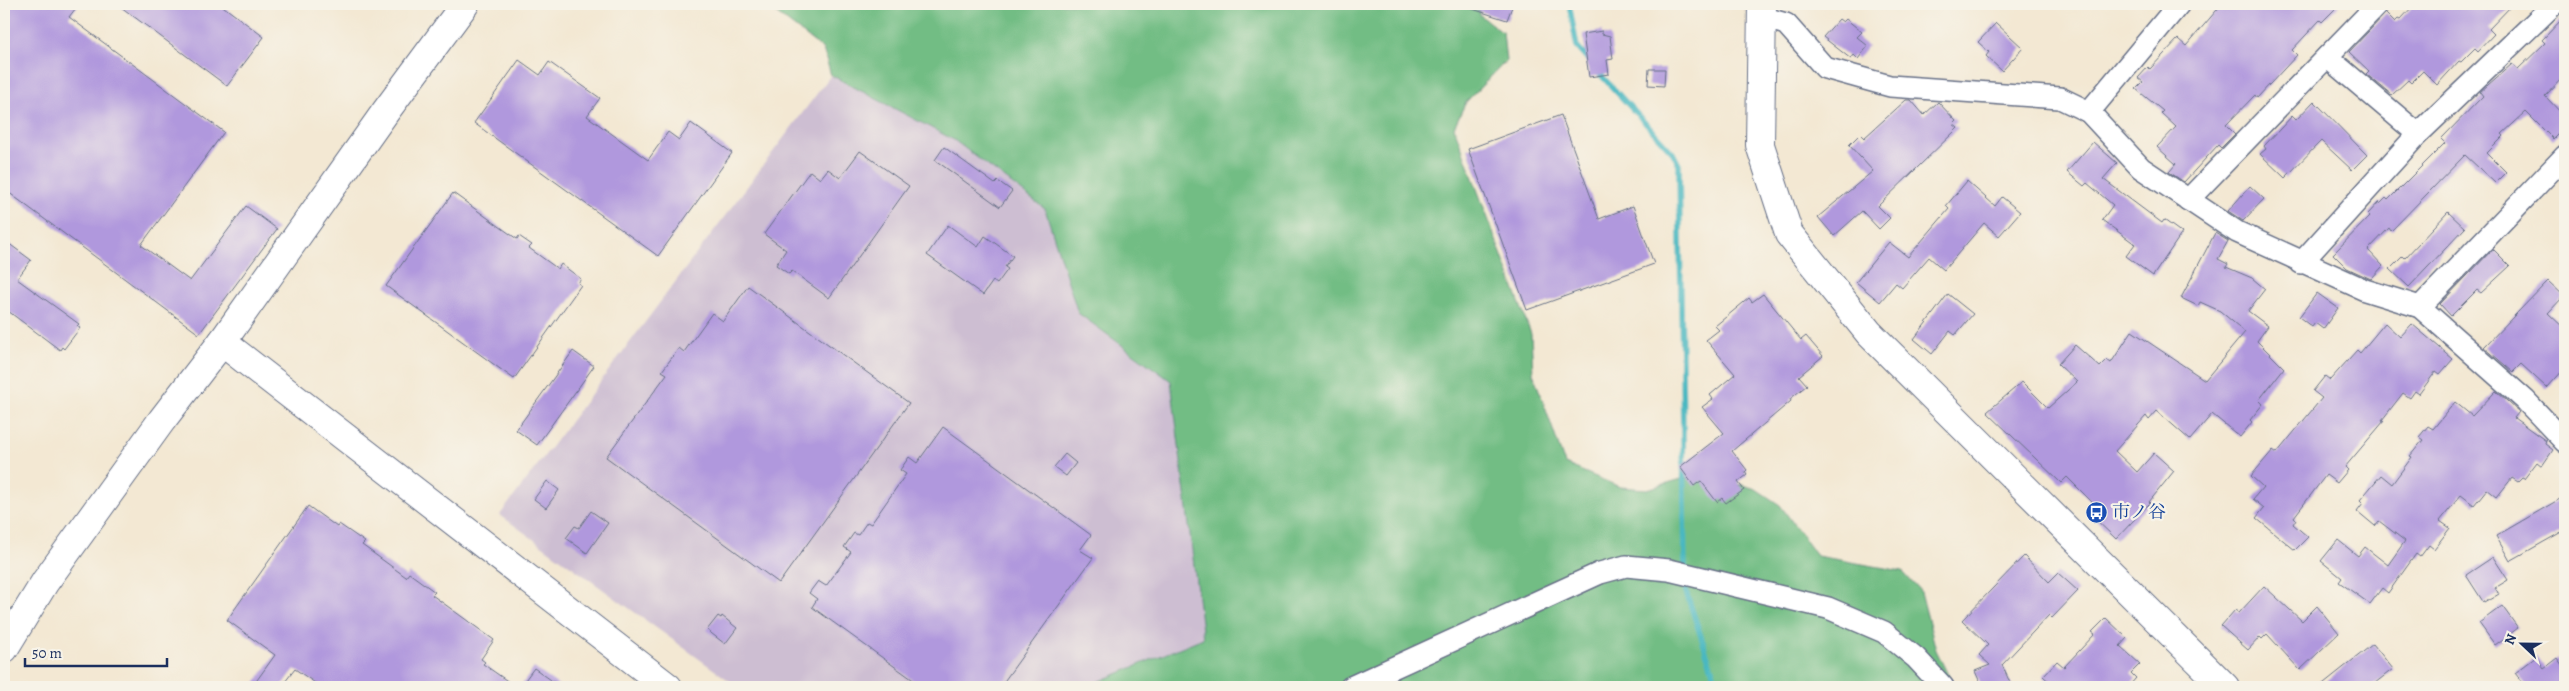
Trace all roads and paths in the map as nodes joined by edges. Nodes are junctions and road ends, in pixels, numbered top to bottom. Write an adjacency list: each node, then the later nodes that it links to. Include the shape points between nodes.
1 (466, 4): 13 (street)
2 (2179, 4): 7 (street)
3 (2378, 4): 6 (street)
4 (2554, 4): 8 (street)
5 (1761, 10): 7 (street, via 1786,24 1825,68 1890,86 2060,98); 19 (street, via 1760,145 1789,234 1869,333)
6 (2327, 57): 8 (street); 10 (street)
7 (2089, 112): 10 (street, via 2141,168)
8 (2418, 134): 11 (street)
9 (2565, 156): 12 (street)
10 (2188, 200): 11 (street, via 2237,232)
11 (2301, 263): 12 (street, via 2365,290)
12 (2420, 306): 14 (street, via 2525,400)
13 (222, 342): 15 (street, via 45,582); 16 (street)
14 (2565, 442)
15 (4, 649)
16 (668, 687)
17 (1351, 687): 18 (street, via 1600,573 1626,566 1669,570 1828,608 1884,632 1916,658)
18 (1943, 687)
19 (2225, 687)

